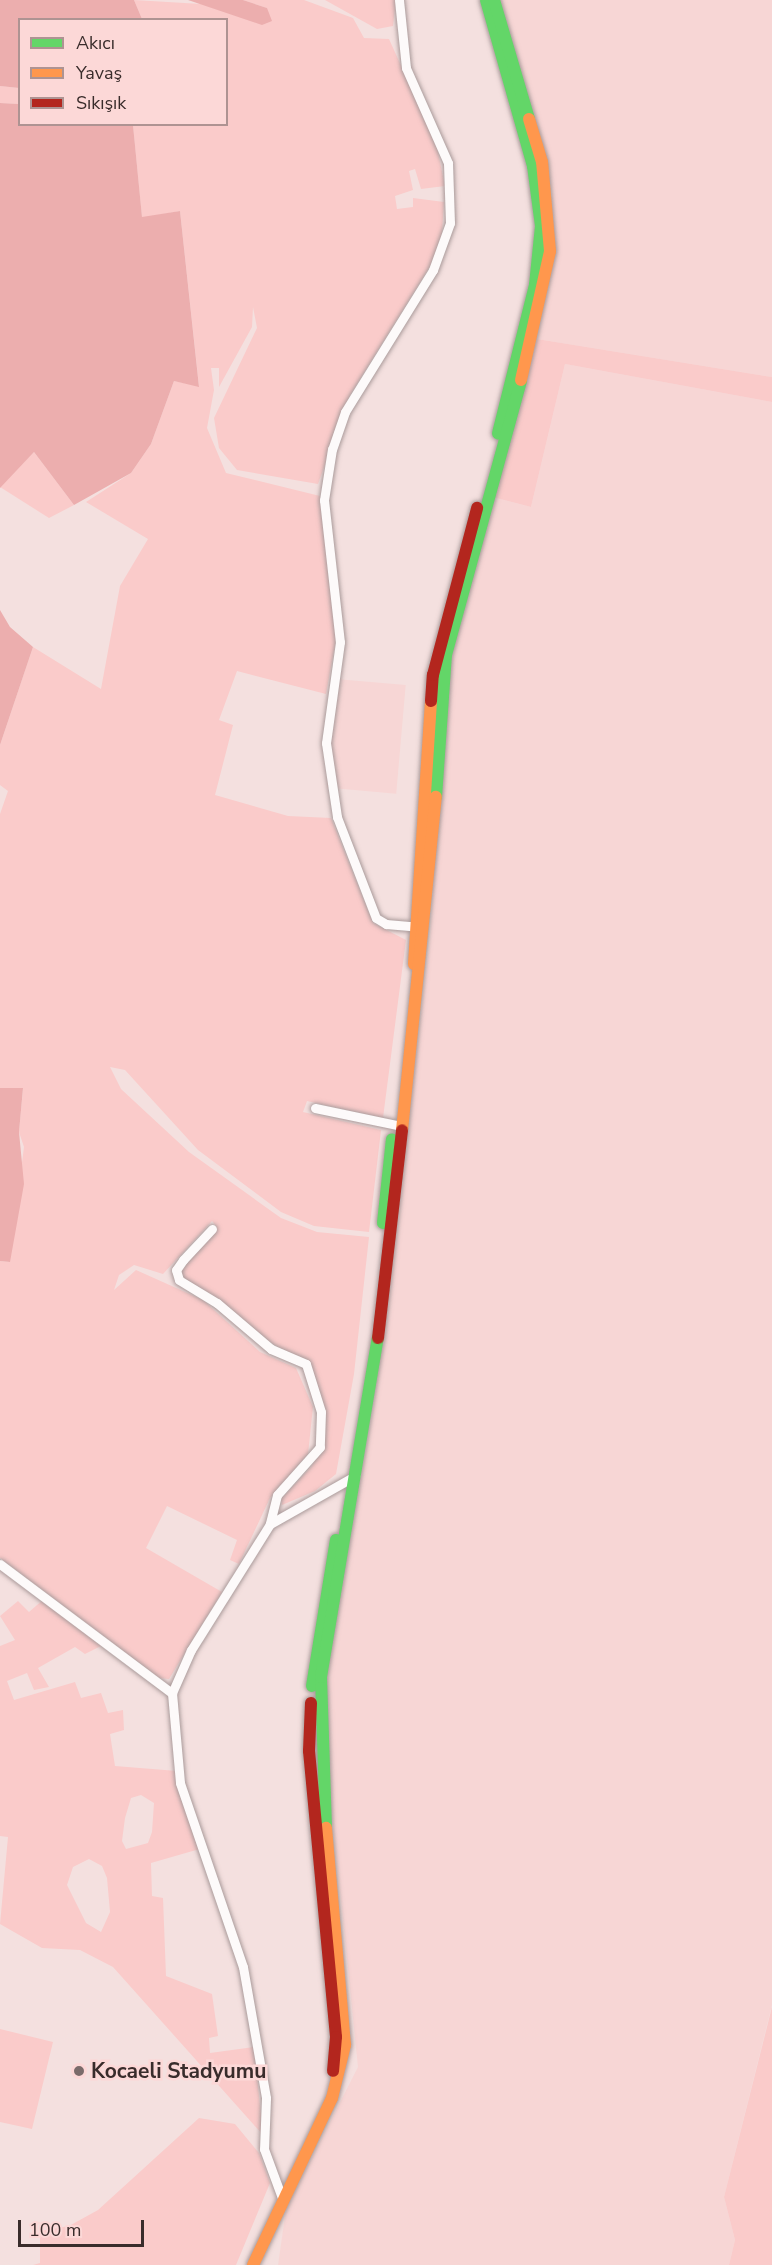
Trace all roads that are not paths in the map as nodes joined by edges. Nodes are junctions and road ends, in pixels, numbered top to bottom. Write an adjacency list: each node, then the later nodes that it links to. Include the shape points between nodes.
1 (399, 0): 4 (street, via 406,68 447,163 450,223 433,270 345,412 332,448 324,500 340,642 326,743 337,817 376,918)
2 (486, 0): 4 (main road, via 533,166 540,252 525,330 439,642 425,744)
3 (495, 0): 4 (main road, via 542,162 550,251 533,337 446,655)
4 (422, 927): 6 (main road)
5 (315, 1108): 6 (street)
6 (398, 1126): 8 (main road)
7 (212, 1229): 9 (street, via 176,1270 179,1280 217,1303 271,1349 306,1364 320,1404 320,1447 277,1495)
8 (351, 1478): 9 (street); 12 (main road, via 313,1674 309,1751 334,2065)
9 (270, 1524): 11 (street, via 191,1650)
10 (0, 1564): 11 (street)
11 (172, 1693): 12 (street, via 180,1783 225,1902 250,2003 267,2110 264,2149)
12 (280, 2194): 13 (main road); 14 (main road)
13 (246, 2265)
14 (253, 2265)

